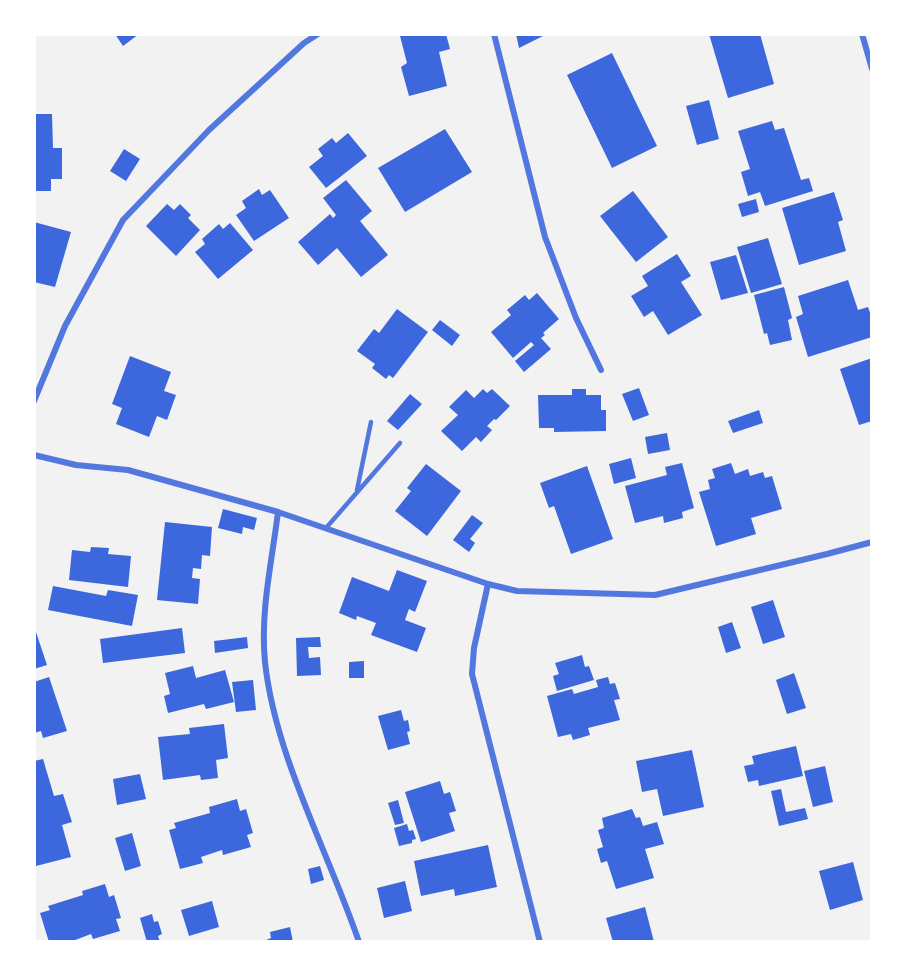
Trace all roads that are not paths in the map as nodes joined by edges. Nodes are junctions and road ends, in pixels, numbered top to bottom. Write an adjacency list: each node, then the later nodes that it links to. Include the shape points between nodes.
1 (318, 34): 6 (street, via 209,130 123,220 64,326)
2 (494, 34): 5 (street, via 545,237)
3 (862, 34): 4 (street)
4 (872, 69)
5 (601, 370)
6 (34, 401)
7 (371, 422): 10 (lane)
8 (400, 443): 10 (lane)
9 (34, 455): 11 (street, via 76,465 128,470)
10 (357, 493): 12 (lane)
11 (278, 512): 12 (street); 15 (street, via 263,627 270,690 281,740)
12 (326, 528): 14 (street)
13 (872, 542): 14 (street, via 655,595 517,591)
14 (488, 584): 16 (street, via 472,674)
15 (359, 942)
16 (540, 942)

